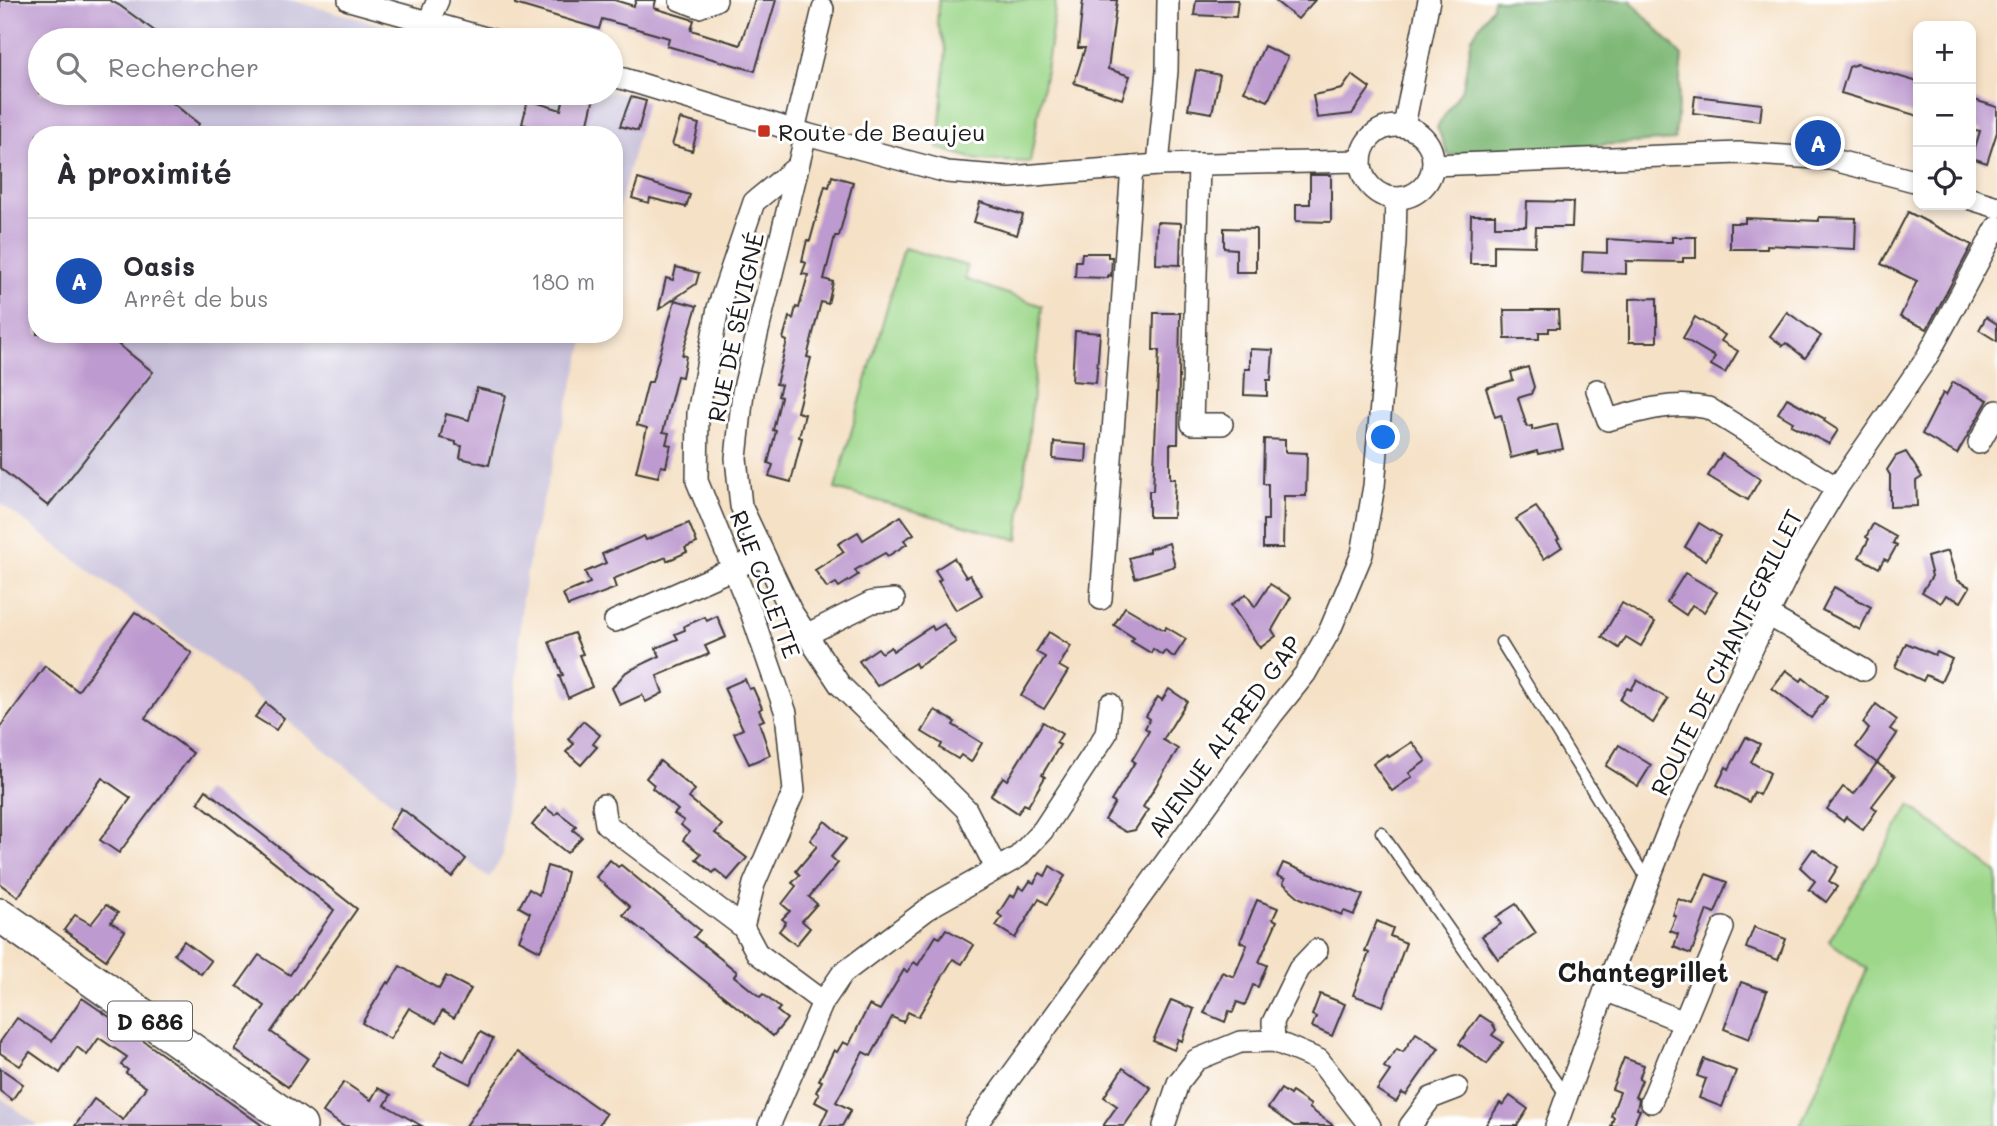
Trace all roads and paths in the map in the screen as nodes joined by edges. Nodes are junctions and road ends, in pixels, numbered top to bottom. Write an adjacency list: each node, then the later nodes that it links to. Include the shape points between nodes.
1 (349, 0): 8 (street)
2 (438, 0): 8 (street)
3 (680, 0): 4 (street, via 699,7)
4 (716, 0)
5 (1168, 0): 15 (street)
6 (1429, 0): 11 (street)
7 (823, 9): 12 (street, RUE DE SÉVIGNÉ)
8 (429, 21): 9 (street)
9 (453, 28)
10 (623, 79): 12 (street)
11 (1404, 126): 13 (street, via 1374,133); 16 (street, via 1429,144)
12 (800, 132): 17 (street, RUE DE SÉVIGNÉ); 18 (street, via 947,172 1010,177)
13 (1361, 160): 14 (street); 20 (street, via 1362,172 1375,191)
14 (1199, 164): 15 (street); 26 (street, via 1192,424)
15 (1158, 165): 18 (street)
16 (1433, 165): 19 (street, via 1739,152 1830,159); 20 (street, via 1425,185 1407,197)
17 (798, 166): 29 (street, RUE DE SÉVIGNÉ, via 743,392 736,458 741,506); 30 (street, RUE COLETTE, via 754,202 718,308 698,413 697,481)
18 (1132, 167): 31 (street)
19 (1913, 182)
20 (1396, 198): 56 (street, AVENUE ALFRED GAP, via 1374,486 1362,554 1330,630 1305,674)
21 (1976, 201): 22 (street)
22 (1997, 207)
23 (1997, 228): 28 (street, ROUTE DE CHANTEGRILLET, via 1927,357)
24 (1597, 390): 28 (street, via 1608,420 1649,408 1688,404 1708,408)
25 (1997, 411): 27 (street)
26 (1222, 424)
27 (1979, 443)
28 (1837, 488): 33 (street, ROUTE DE CHANTEGRILLET)
29 (764, 555): 30 (street); 35 (street, RUE DE SÉVIGNÉ)
30 (733, 568): 34 (street); 44 (street, RUE COLETTE, via 786,713 794,791 754,884)
31 (1101, 599)
32 (894, 600): 35 (street, via 872,602)
33 (1768, 615): 37 (street); 42 (street, ROUTE DE CHANTEGRILLET)
34 (615, 621)
35 (806, 635): 41 (street, RUE DE SÉVIGNÉ, via 840,685 966,809)
36 (1501, 642): 42 (lane)
37 (1864, 670)
38 (1110, 704): 41 (street, via 1106,734 1043,830 1018,857)
39 (603, 805): 44 (street, via 606,824)
40 (1381, 832): 52 (lane)
41 (996, 868): 48 (street, via 933,905 842,974)
42 (1648, 881): 47 (street, ROUTE DE CHANTEGRILLET)
43 (0, 915): 54 (main road, D 686)
44 (743, 927): 48 (street, via 757,953)
45 (1723, 928): 49 (street)
46 (1318, 950): 50 (street, via 1299,969 1273,1022)
47 (1605, 990): 49 (street); 52 (street, ROUTE DE CHANTEGRILLET)
48 (823, 1002): 55 (street)
49 (1684, 1021): 53 (street)
50 (1274, 1041): 57 (street, via 1240,1042 1196,1060 1178,1083); 58 (street, via 1319,1060)
51 (1457, 1088): 59 (street, via 1432,1098)
52 (1567, 1097): 60 (street, ROUTE DE CHANTEGRILLET)
53 (1651, 1102)
54 (300, 1126)
55 (769, 1126)
56 (975, 1126)
57 (1164, 1126)
58 (1370, 1126)
59 (1410, 1126)
60 (1556, 1126)

